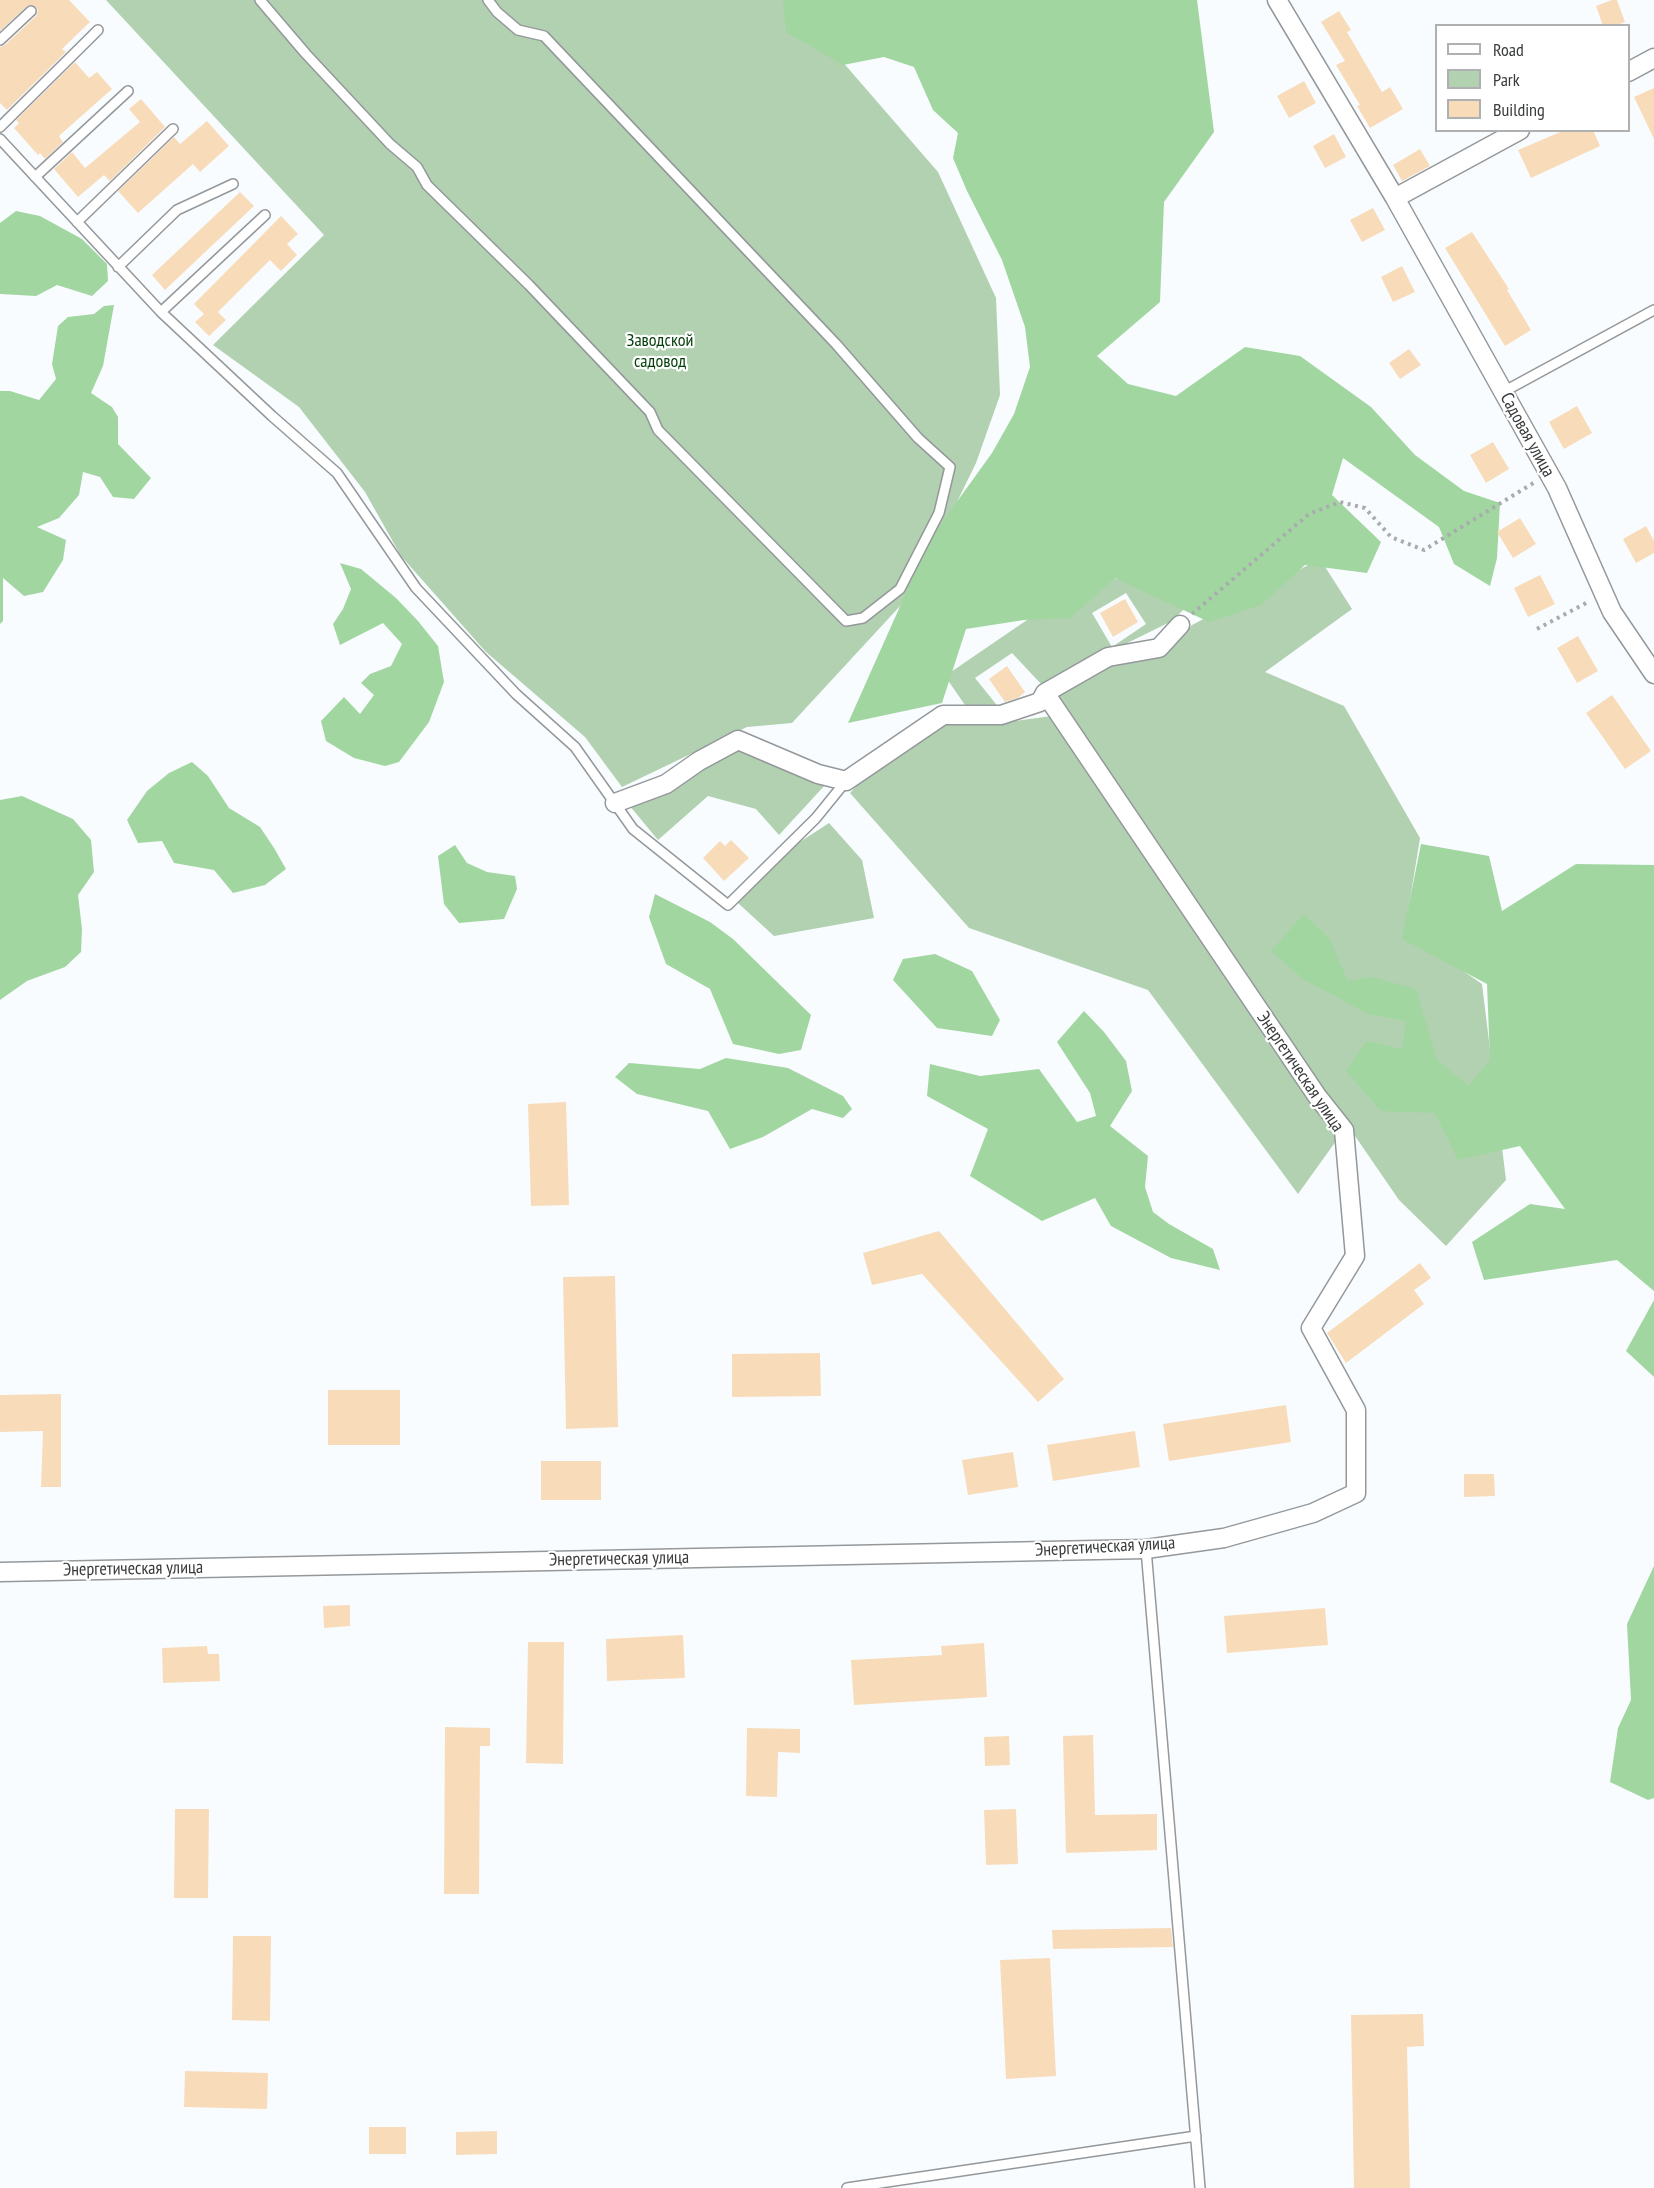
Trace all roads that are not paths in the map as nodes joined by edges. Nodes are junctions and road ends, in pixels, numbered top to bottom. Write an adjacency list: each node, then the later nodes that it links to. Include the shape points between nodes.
1 (260, 0): 2 (lane, via 382,136 417,167 427,185 650,412 658,430 846,621 863,618 900,589 939,513 950,467 918,438 836,344 543,36 518,30)
2 (488, 0)
3 (1277, 0): 16 (street, Садовая улица)
4 (31, 11): 6 (lane)
5 (98, 30): 10 (lane)
6 (0, 40)
7 (1654, 58): 8 (street)
8 (1630, 71)
9 (128, 91): 14 (lane)
10 (0, 127)
11 (173, 129): 18 (lane)
12 (1516, 132): 16 (street)
13 (0, 139): 14 (lane)
14 (35, 177): 18 (lane)
15 (233, 184): 19 (lane, via 177,210)
16 (1395, 198): 22 (street, Садовая улица)
17 (265, 215): 21 (lane)
18 (77, 222): 19 (lane)
19 (118, 267): 21 (lane)
20 (1654, 310): 22 (lane)
21 (161, 312): 27 (lane, via 338,473 416,588 516,694 575,747)
22 (1503, 392): 24 (street, Садовая улица, via 1549,473 1612,612)
23 (1179, 625): 25 (street, via 1159,648 1108,657)
24 (1654, 675)
25 (1045, 693): 26 (street, via 1040,702 1001,715 943,716); 28 (street, Энергетическая улица, via 1317,1096 1344,1130 1355,1257 1311,1328 1356,1410 1356,1493 1313,1513 1224,1538)
26 (846, 781): 27 (street, via 818,774 738,740 666,784); 27 (lane, via 816,818 728,905 633,829)
27 (615, 803)
28 (1146, 1549): 29 (street, Энергетическая улица); 30 (lane)
29 (0, 1572)
30 (1196, 2136): 31 (lane); 32 (lane)
31 (848, 2188)
32 (1200, 2188)

